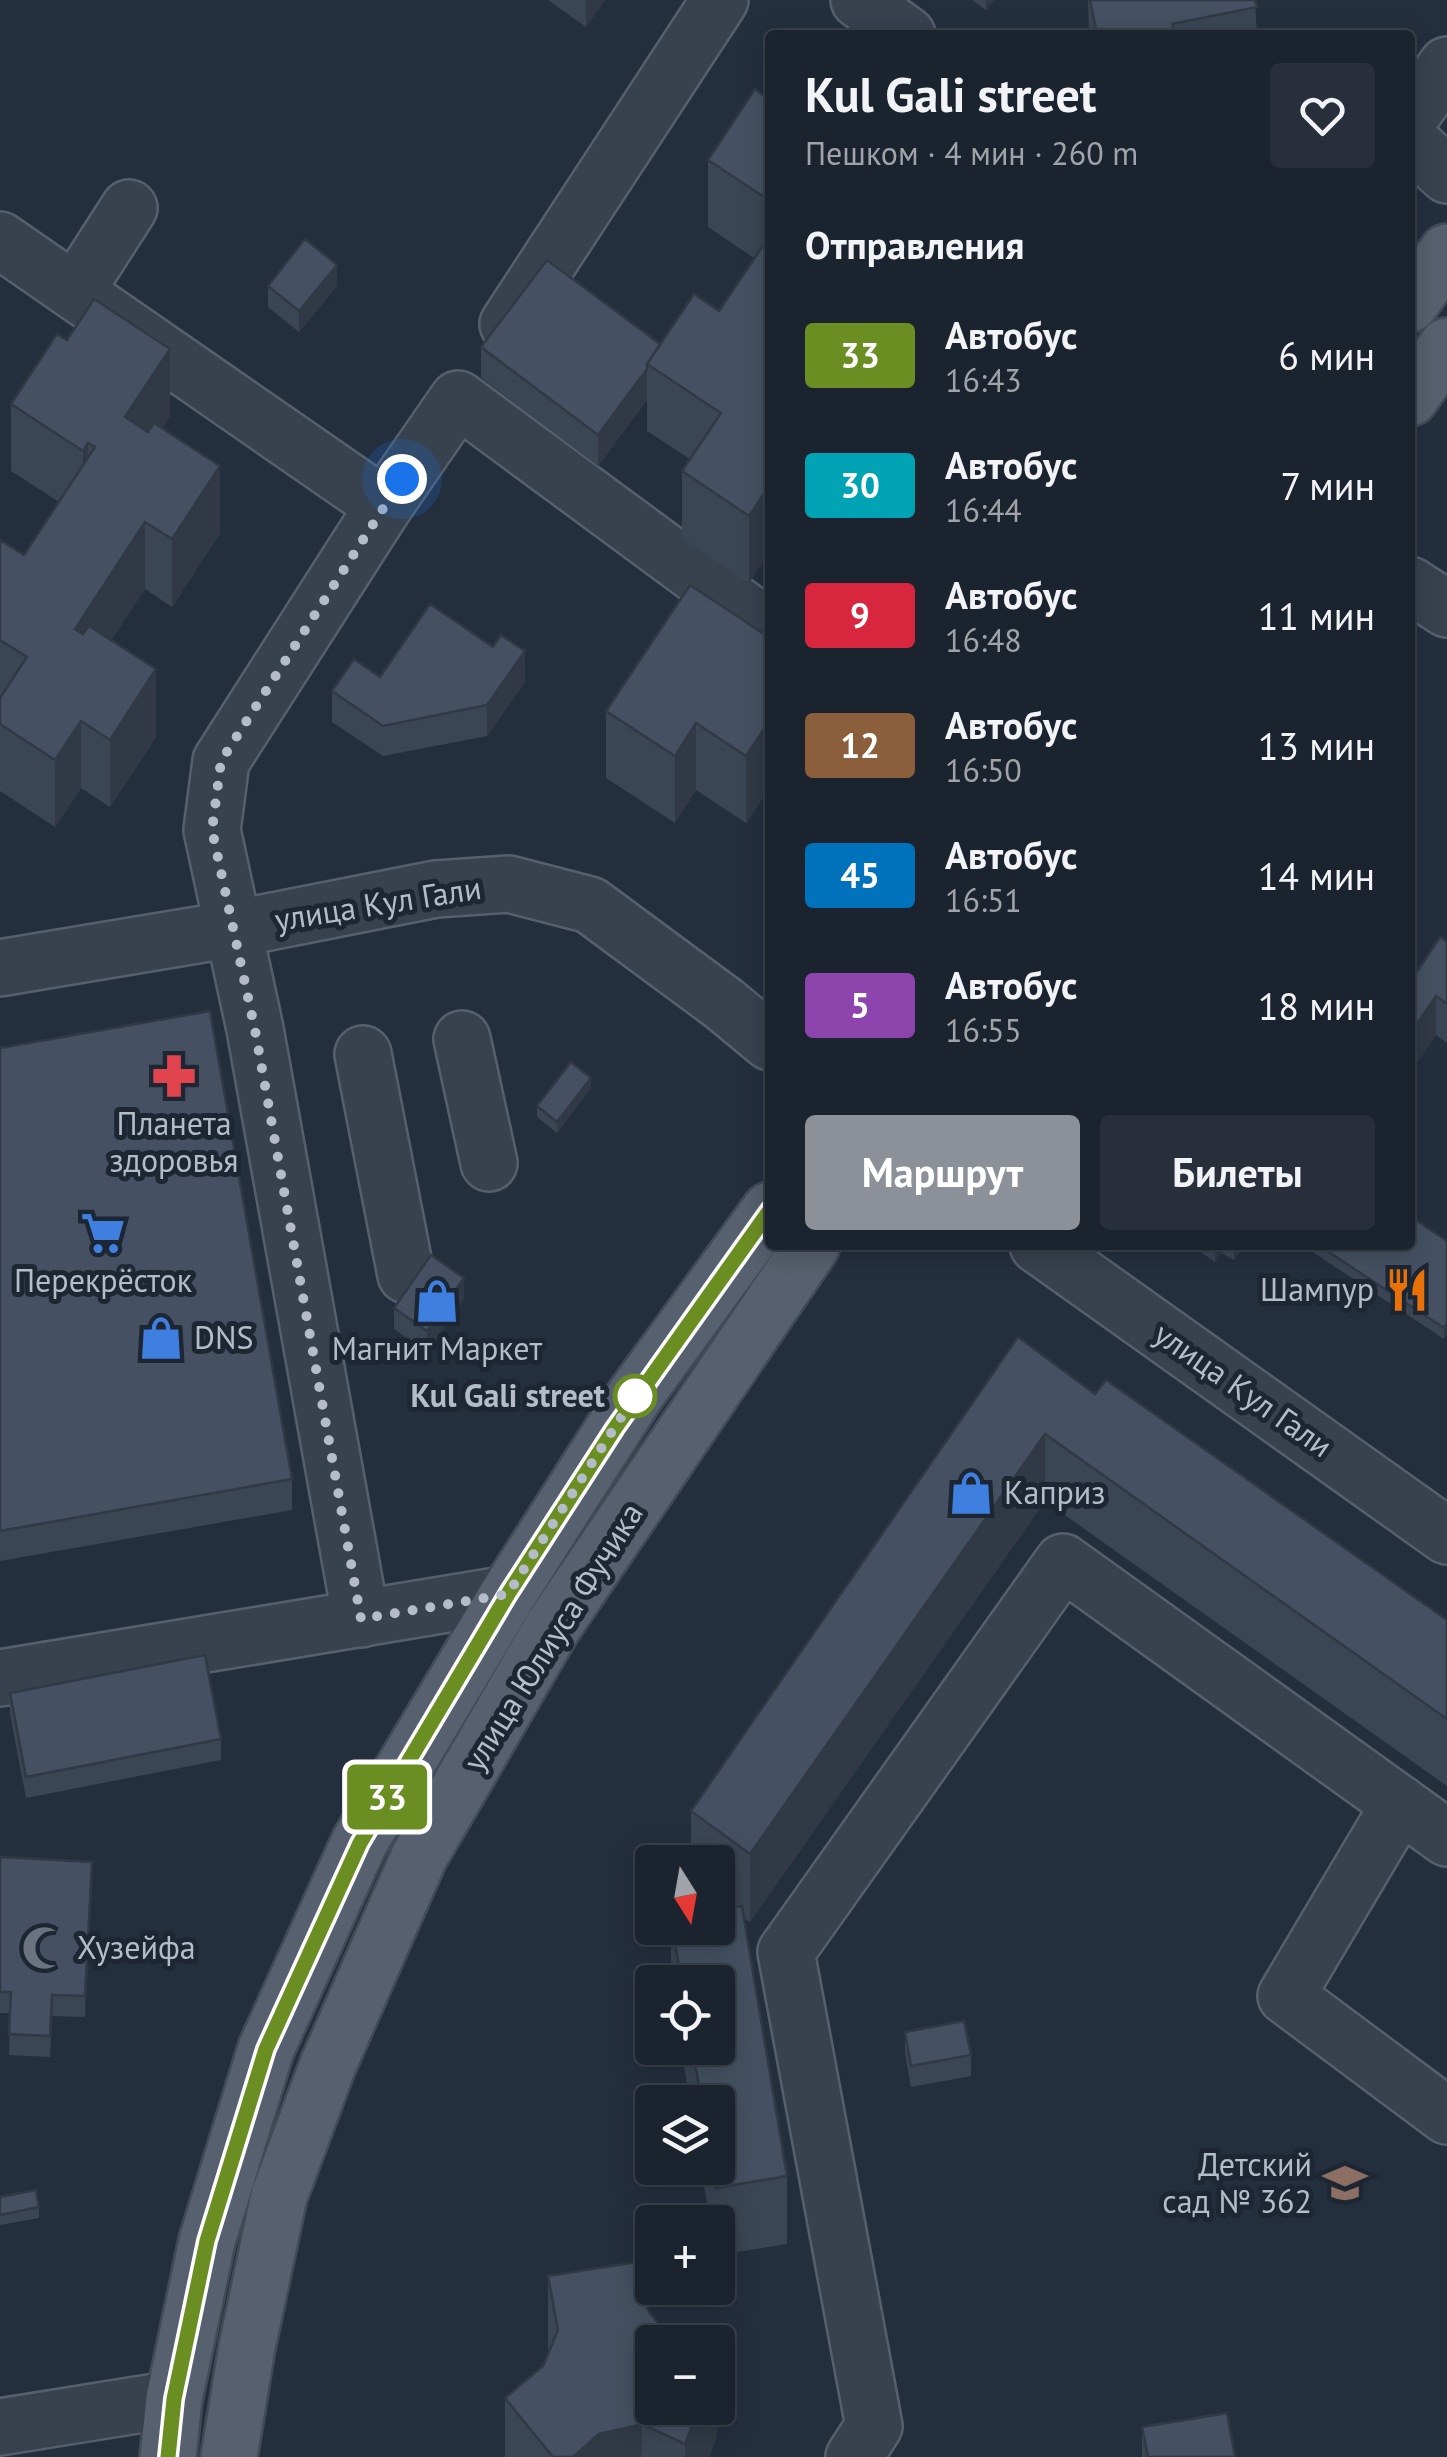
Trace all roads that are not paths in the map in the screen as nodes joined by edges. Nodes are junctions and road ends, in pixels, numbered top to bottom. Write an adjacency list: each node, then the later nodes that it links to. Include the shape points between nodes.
1 (720, 0): 15 (street)
2 (859, 0): 3 (street)
3 (900, 30)
4 (1447, 65): 5 (street)
5 (1415, 111)
6 (1415, 146): 7 (street)
7 (1447, 175)
8 (130, 208): 11 (street)
9 (0, 240): 11 (street)
10 (1447, 252): 12 (main road)
11 (75, 292): 16 (street)
12 (1415, 297)
13 (1447, 346): 14 (main road)
14 (1415, 391)
15 (458, 400): 16 (street); 19 (street)
16 (384, 506): 20 (street, via 221,761 212,830)
17 (1415, 587): 18 (street)
18 (1447, 609)
19 (765, 625)
20 (233, 929): 21 (street, улица Кул Гали); 22 (street, улица Кул Гали, via 436,889 509,884 590,905); 32 (street)
21 (0, 968)
22 (765, 1038)
23 (462, 1039): 25 (street)
24 (363, 1054): 29 (street)
25 (489, 1163)
26 (765, 1217): 31 (main road, улица Юлиуса Фучика, via 636,1394)
27 (809, 1250): 40 (main road, улица Юлиуса Фучика, via 552,1628 419,1857 279,2196)
28 (1045, 1250): 30 (street, улица Кул Гали)
29 (406, 1275)
30 (1447, 1536)
31 (508, 1594): 32 (street); 37 (main road, улица Юлиуса Фучика, via 360,1843 266,2049 207,2241)
32 (361, 1619): 33 (street)
33 (0, 1678)
34 (1400, 1804): 35 (street); 36 (street, via 1286,1996); 41 (street, via 1062,1562 786,1952 874,2426)
35 (1447, 1838)
36 (1447, 2116)
37 (174, 2399): 38 (street); 39 (main road, улица Юлиуса Фучика)
38 (0, 2427)
39 (168, 2457)
40 (229, 2457)
41 (854, 2457)

